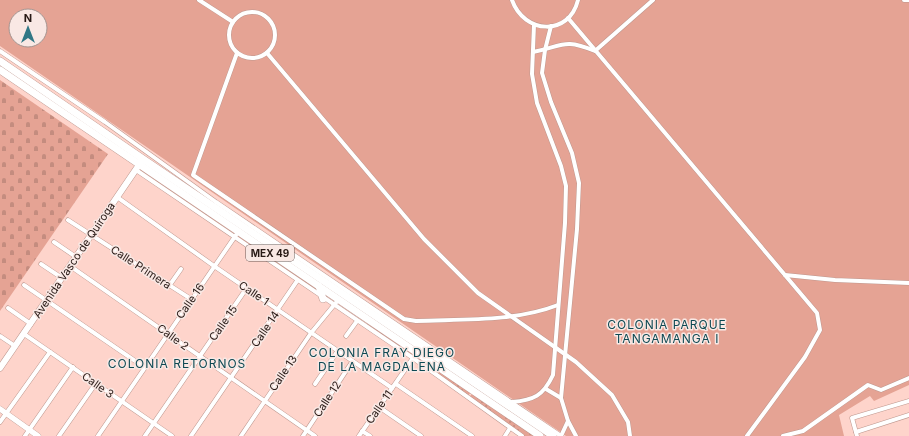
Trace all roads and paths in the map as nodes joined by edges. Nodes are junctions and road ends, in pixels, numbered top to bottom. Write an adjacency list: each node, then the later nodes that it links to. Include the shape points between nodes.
1 (199, 0): 8 (street)
2 (512, 0): 9 (street, via 520,16)
3 (578, 0): 7 (street)
4 (653, 0): 13 (street)
5 (904, 0): 6 (street)
6 (909, 0)
7 (568, 18): 10 (street); 13 (street)
8 (233, 22): 15 (street, via 251,12 265,16 275,34); 16 (street, via 229,40)
9 (534, 25): 10 (street); 14 (street)
10 (551, 26): 11 (street)
11 (545, 50): 13 (street, via 559,44 576,44); 14 (street); 67 (street, via 542,73 572,153 579,183)
12 (0, 51): 18 (street)
13 (595, 51): 38 (street)
14 (533, 52): 50 (street, via 532,74 538,103 566,186 566,223)
15 (267, 53): 16 (street, via 257,58); 54 (street, via 424,239 478,293)
16 (237, 54): 54 (street, via 192,175 404,319 416,321)
17 (0, 61): 19 (main road, MEX 49)
18 (15, 61): 19 (street); 21 (street)
19 (10, 68): 22 (main road, MEX 49)
20 (0, 70): 23 (main road, MEX 49)
21 (90, 112): 22 (street); 24 (street)
22 (85, 120): 23 (main road, MEX 49)
23 (117, 145): 25 (main road, MEX 49)
24 (145, 151): 25 (street, Avenida Vasco de Quiroga); 27 (street)
25 (139, 164): 26 (main road, Avenida Vasco de Quiroga); 27 (main road, MEX 49); 27 (main road, MEX 49, via 182,197)
26 (117, 197): 30 (main road, Avenida Vasco de Quiroga); 36 (street, Calle 1)
27 (202, 203): 29 (main road, MEX 49); 29 (street); 32 (street)
28 (68, 220): 30 (street, Calle Primera)
29 (238, 231): 32 (main road, MEX 49); 32 (street); 36 (street, Calle 16)
30 (92, 235): 33 (main road, Avenida Vasco de Quiroga); 43 (street, Calle Primera)
31 (54, 242): 33 (street)
32 (267, 247): 40 (street); 44 (main road, MEX 49); 46 (main road, MEX 49); 55 (street)
33 (76, 257): 35 (main road, Avenida Vasco de Quiroga)
34 (41, 264): 39 (street)
35 (70, 266): 39 (main road, Avenida Vasco de Quiroga); 58 (street, Calle 2)
36 (214, 266): 45 (street, Calle 1); 47 (street, Calle 16)
37 (181, 269): 43 (street)
38 (785, 275): 41 (street); 122 (street, via 817,313 820,330 805,357)
39 (62, 278): 49 (main road, Avenida Vasco de Quiroga)
40 (297, 281): 48 (street); 53 (street, Calle 14)
41 (909, 283)
42 (24, 285): 49 (street)
43 (169, 286): 47 (street, Calle Primera)
44 (319, 286): 46 (main road, MEX 49); 48 (main road)
45 (246, 289): 53 (street, Calle 1); 68 (street, Calle 15)
46 (340, 296): 51 (street, Calle 13); 55 (main road, MEX 49)
47 (191, 299): 58 (street, Calle 16)
48 (323, 299): 51 (street)
49 (46, 301): 57 (main road, Avenida Vasco de Quiroga); 72 (street)
50 (558, 305): 54 (street, via 546,310); 64 (street)
51 (334, 306): 56 (street); 59 (street, Calle 13)
52 (8, 308): 57 (street)
53 (278, 310): 59 (street, Calle 1); 75 (street, Calle 14)
54 (511, 316): 64 (street)
55 (370, 317): 56 (street); 69 (street); 80 (main road, MEX 49); 87 (street)
56 (357, 321): 62 (street)
57 (31, 324): 60 (main road, Avenida Vasco de Quiroga)
58 (168, 333): 68 (street, Calle 2); 72 (street, Calle 16)
59 (311, 333): 66 (street, Calle 1); 85 (street, Calle 13)
60 (24, 334): 63 (main road, Avenida Vasco de Quiroga); 65 (street, Calle 3)
61 (0, 336): 63 (street)
62 (346, 336)
63 (15, 346): 73 (main road, Avenida Vasco de Quiroga)
64 (555, 347): 67 (street); 81 (street, via 553,375)
65 (50, 352): 71 (street, Calle 3); 91 (street)
66 (337, 352): 70 (street, Calle 1); 77 (street)
67 (566, 356): 82 (street); 121 (street, via 612,395 628,422)
68 (199, 357): 75 (street, Calle 2); 95 (street, Calle 15)
69 (412, 358): 78 (street, Calle 11); 83 (street)
70 (352, 362): 79 (street, Calle 1); 98 (street, Calle 12)
71 (73, 367): 76 (street, Calle 3); 97 (street)
72 (144, 367): 84 (street, Calle 16)
73 (0, 368)
74 (909, 378): 123 (street, via 881,390 868,385 808,428)
75 (231, 379): 85 (street, Calle 2); 107 (street, Calle 14)
76 (96, 383): 84 (street, Calle 3); 103 (street)
77 (315, 384)
78 (396, 384): 79 (street, Calle 11); 114 (street)
79 (392, 388): 89 (street, Calle 11)
80 (476, 388): 83 (street); 88 (main road, MEX 49); 117 (main road, MEX 49)
81 (546, 389): 82 (street); 87 (street, via 528,400)
82 (562, 398): 93 (street)
83 (468, 399): 96 (street)
84 (121, 401): 95 (street, Calle 3); 104 (street, Calle 16)
85 (264, 401): 98 (street, Calle 2); 108 (street, Calle 13)
86 (909, 401): 100 (street, via 852,418)
87 (512, 402): 88 (street); 119 (street)
88 (504, 403): 118 (main road, MEX 49)
89 (379, 407): 99 (street, Calle 11); 113 (street)
90 (0, 409): 91 (street)
91 (6, 413): 94 (street); 97 (street)
92 (909, 415): 100 (street)
93 (568, 421): 119 (street); 120 (street)
94 (0, 422)
95 (154, 423): 105 (street, Calle 15); 106 (street, Calle 3)
96 (510, 428): 115 (street); 116 (street)
97 (29, 430): 101 (street); 102 (street)
98 (307, 430): 109 (street, Calle 12); 110 (street, Calle 2)
99 (362, 431): 111 (street, Calle 11); 112 (street)
100 (857, 434)
101 (24, 436)
102 (38, 436)
103 (59, 436)
104 (98, 436)
105 (145, 436)
106 (172, 436)
107 (191, 436)
108 (242, 436)
109 (303, 436)
110 (315, 436)
111 (359, 436)
112 (370, 436)
113 (421, 436)
114 (472, 436)
115 (505, 436)
116 (522, 436)
117 (540, 436)
118 (553, 436)
119 (561, 436)
120 (576, 436)
121 (630, 436)
122 (747, 436)
123 (783, 436)

